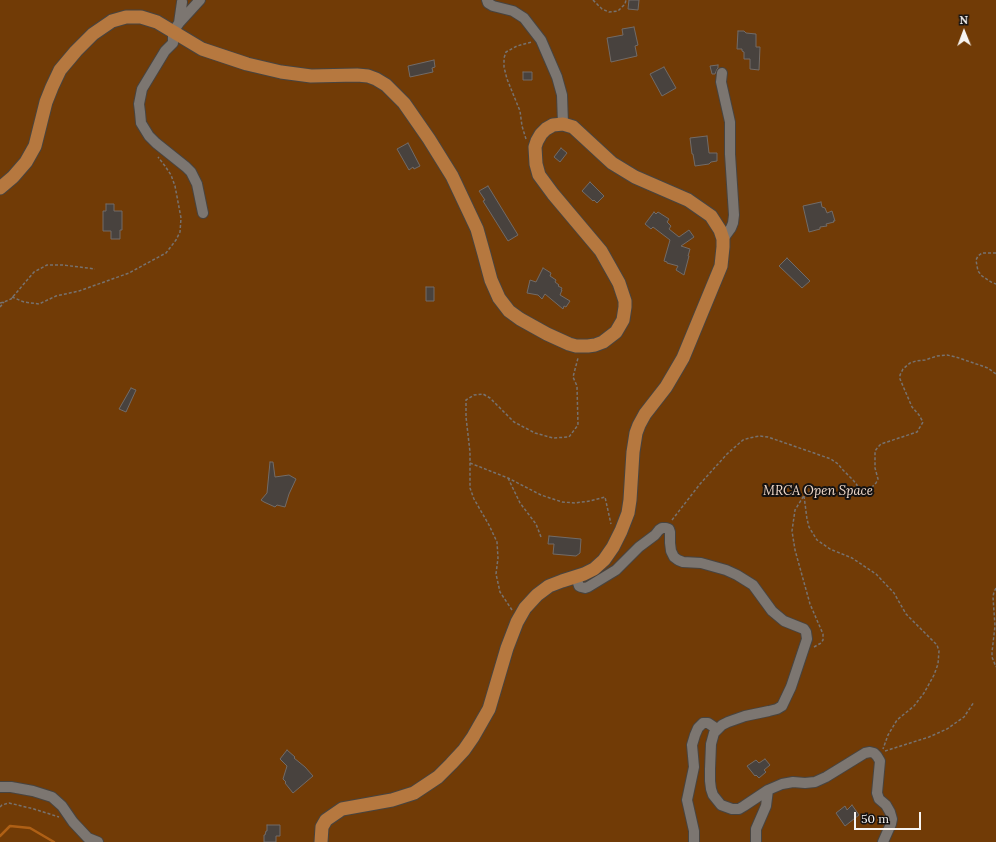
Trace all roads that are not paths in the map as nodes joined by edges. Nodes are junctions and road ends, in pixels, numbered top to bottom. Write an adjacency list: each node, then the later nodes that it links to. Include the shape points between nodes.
1 (200, 0): 4 (lane)
2 (487, 0): 6 (lane, via 493,6 524,18 541,40 562,95)
3 (182, 2): 4 (lane)
4 (176, 27): 6 (main road, via 202,49 248,64 311,76 368,76 386,85 404,103 452,176 476,228 498,298 509,311 547,334 569,344 588,346 602,342 616,332 623,320 625,301 619,283 601,251 539,175 536,164 536,141 546,129); 7 (main road, via 141,17 126,17 112,21 93,34 60,70 46,102 35,146 26,162); 8 (lane, via 173,42 142,89 139,104 141,123 156,143 191,172 197,184)
5 (722, 73): 9 (lane, via 721,82 730,122 734,210 733,223)
6 (563, 124): 9 (main road, via 573,127 626,173 688,200 711,216)
7 (0, 188)
8 (203, 213)
9 (723, 239): 10 (main road, via 721,266 683,358 666,387 645,414 636,433 630,500 621,531 604,560 589,572)
10 (576, 577): 11 (lane, via 580,587 588,587 616,570 639,547 662,528 666,528 670,532 671,551 678,560 715,566 738,574 753,585 778,616 804,629 807,635 803,652 782,706 736,719); 15 (main road, via 544,589 525,608 507,648 489,709 473,737 451,764 438,777 414,793 392,800 342,809 326,820 322,827)
11 (717, 729): 13 (lane, via 711,744 710,775 711,789 717,800 722,805 739,809); 16 (lane, via 708,723 703,724 698,728 692,745 694,767 687,800)
12 (0, 787): 14 (lane, via 33,791 52,797 88,838)
13 (768, 790): 17 (lane, via 766,806 756,829); 18 (lane, via 793,782 815,782 865,753 874,753 880,761 877,793 892,819)
14 (98, 842)
15 (321, 842)
16 (694, 842)
17 (756, 842)
18 (883, 842)

